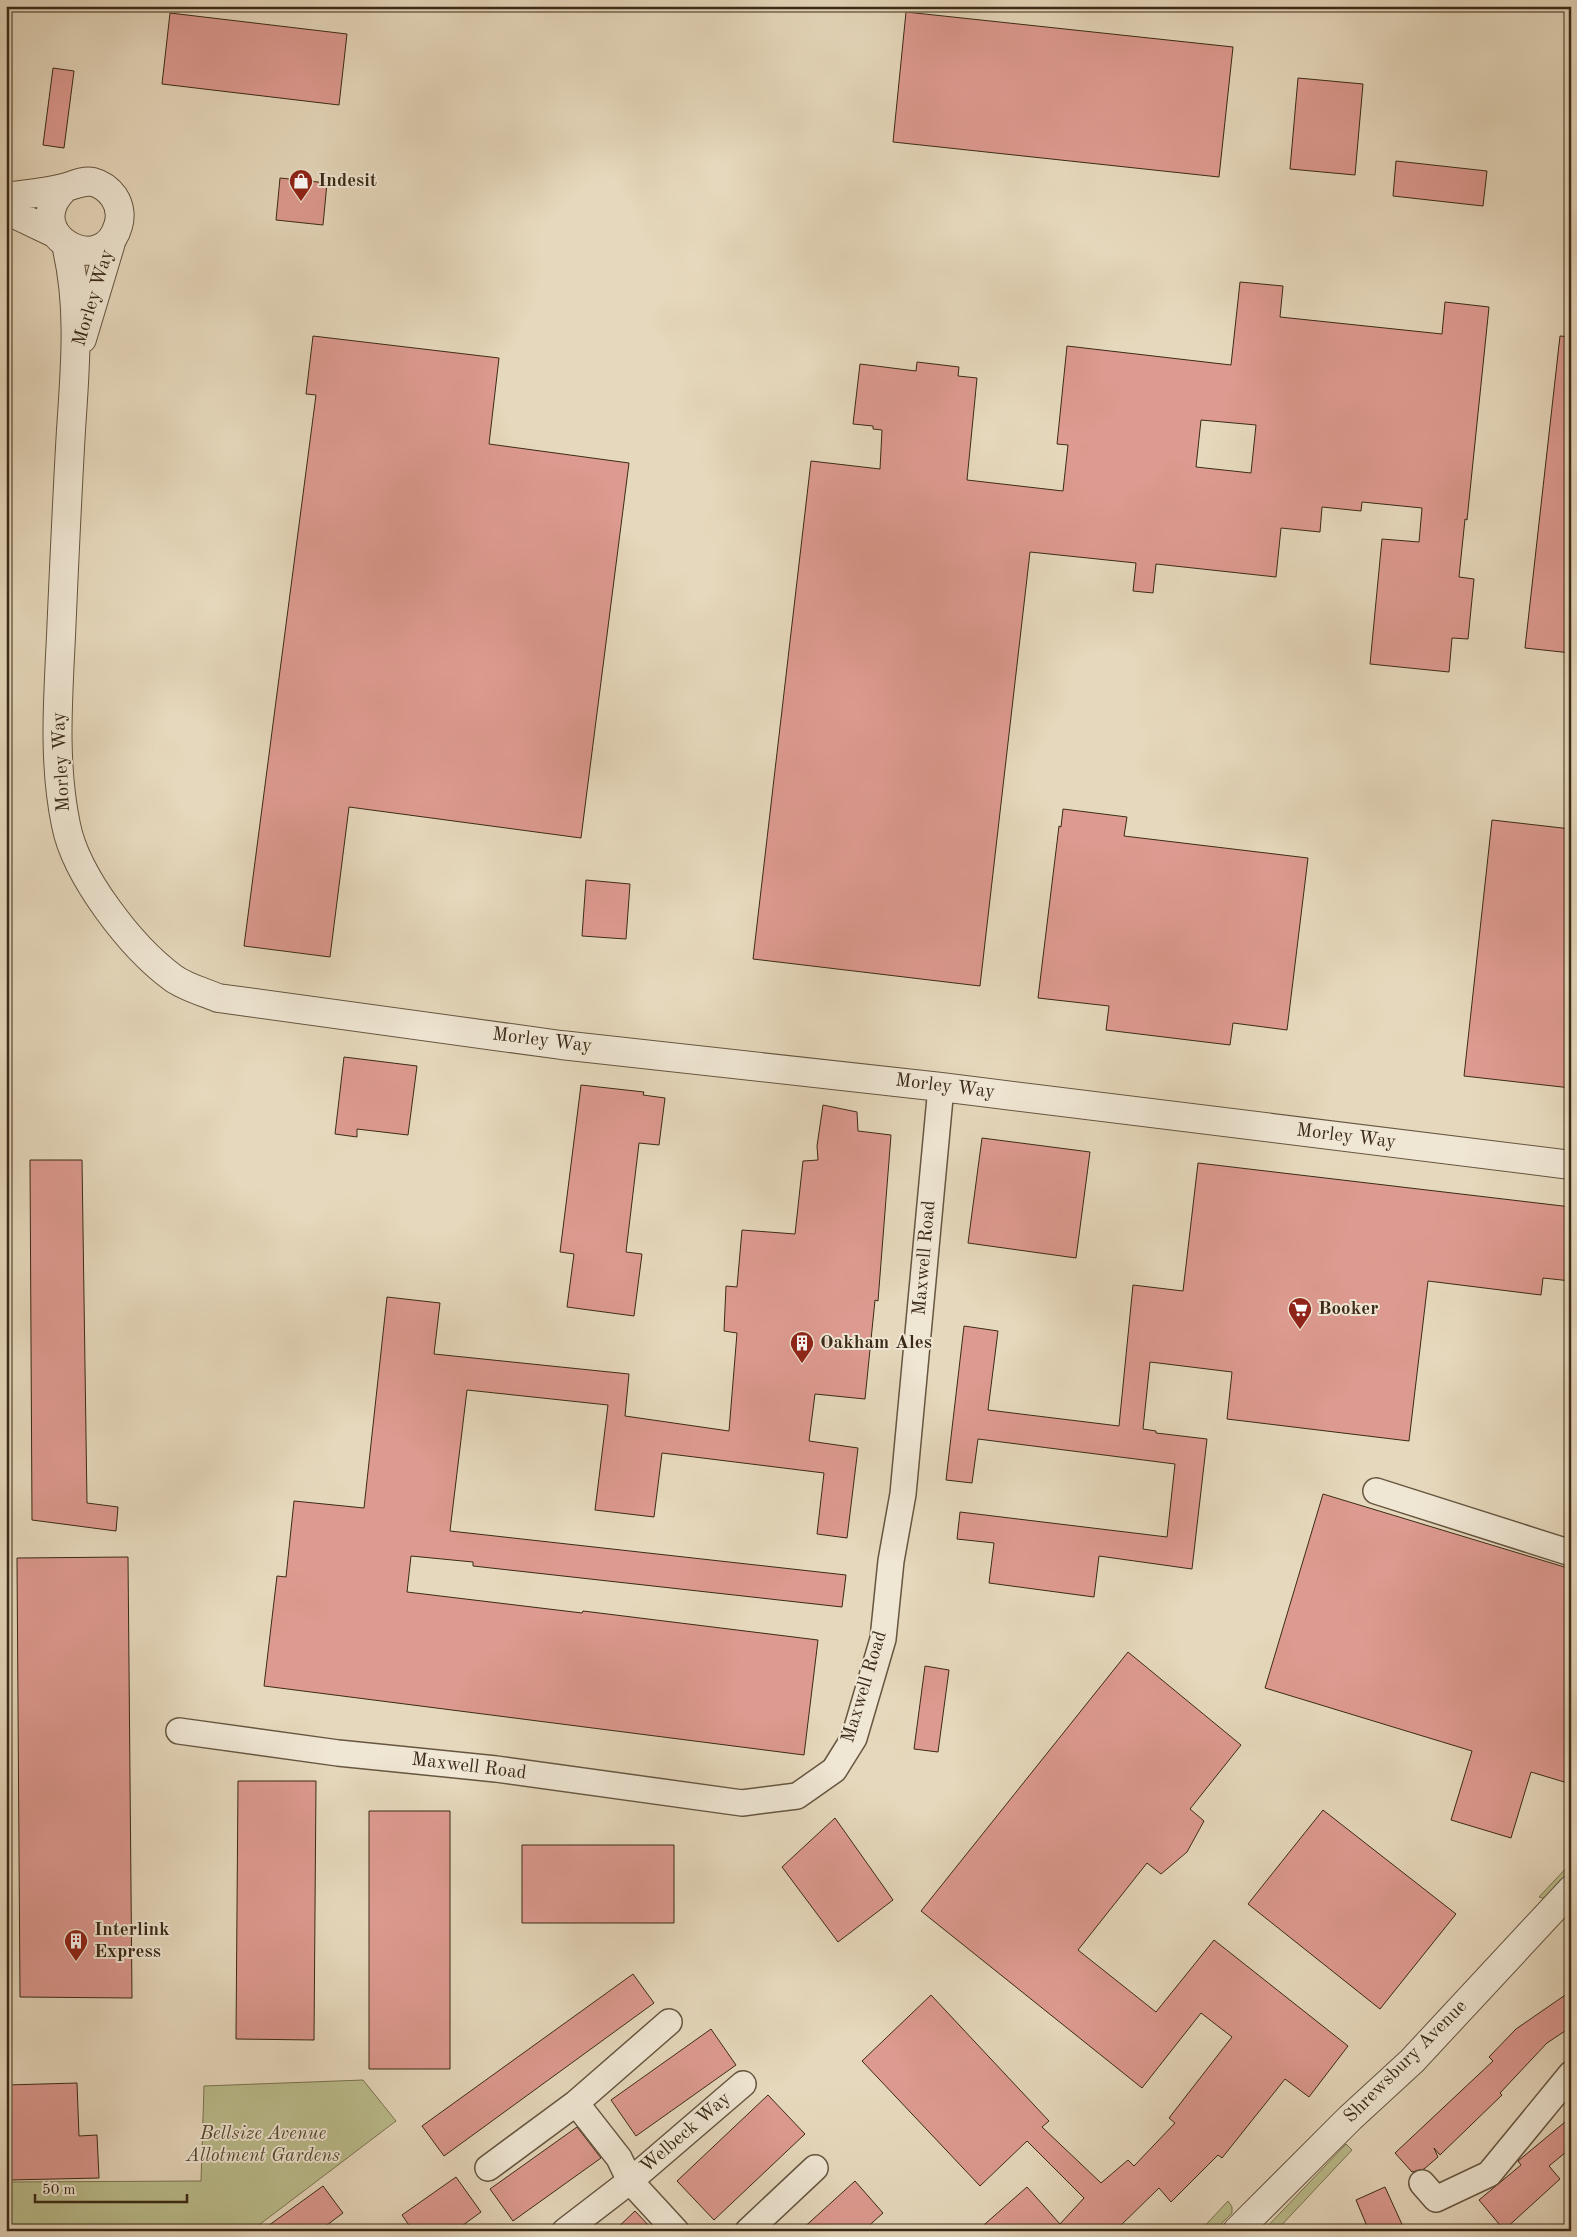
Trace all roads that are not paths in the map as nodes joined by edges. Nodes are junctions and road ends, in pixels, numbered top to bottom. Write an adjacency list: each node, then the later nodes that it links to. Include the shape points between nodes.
1 (65, 188): 2 (street); 4 (street, via 75,183 94,182 115,198 120,220); 5 (street, via 52,205 51,223)
2 (6, 197)
3 (6, 210): 5 (street)
4 (112, 239): 5 (street, via 91,250 72,248); 6 (street, Morley Way)
5 (61, 240): 6 (street, Morley Way, via 71,262)
6 (77, 357): 7 (street, Morley Way, via 56,738 66,826 77,861 121,926 174,980 218,998 562,1045)
7 (941, 1087): 8 (street, Morley Way); 11 (street, Maxwell Road, via 903,1494 891,1561 883,1639 854,1738 834,1770 797,1796 742,1803)
8 (1571, 1165)
9 (1376, 1491): 10 (street)
10 (1571, 1553)
11 (180, 1731)
12 (1571, 1890): 24 (street, Shrewsbury Avenue, via 1412,2061)
13 (669, 2022): 16 (street)
14 (1571, 2074): 20 (street, via 1488,2174 1436,2198)
15 (743, 2084): 19 (street, Welbeck Way)
16 (576, 2104): 17 (street); 19 (street, Welbeck Way, via 619,2158)
17 (488, 2168)
18 (815, 2168): 23 (street)
19 (630, 2181): 21 (street, Welbeck Way); 22 (street, Welbeck Way)
20 (1422, 2183)
21 (565, 2231)
22 (676, 2231)
23 (748, 2231)
24 (1237, 2231)

